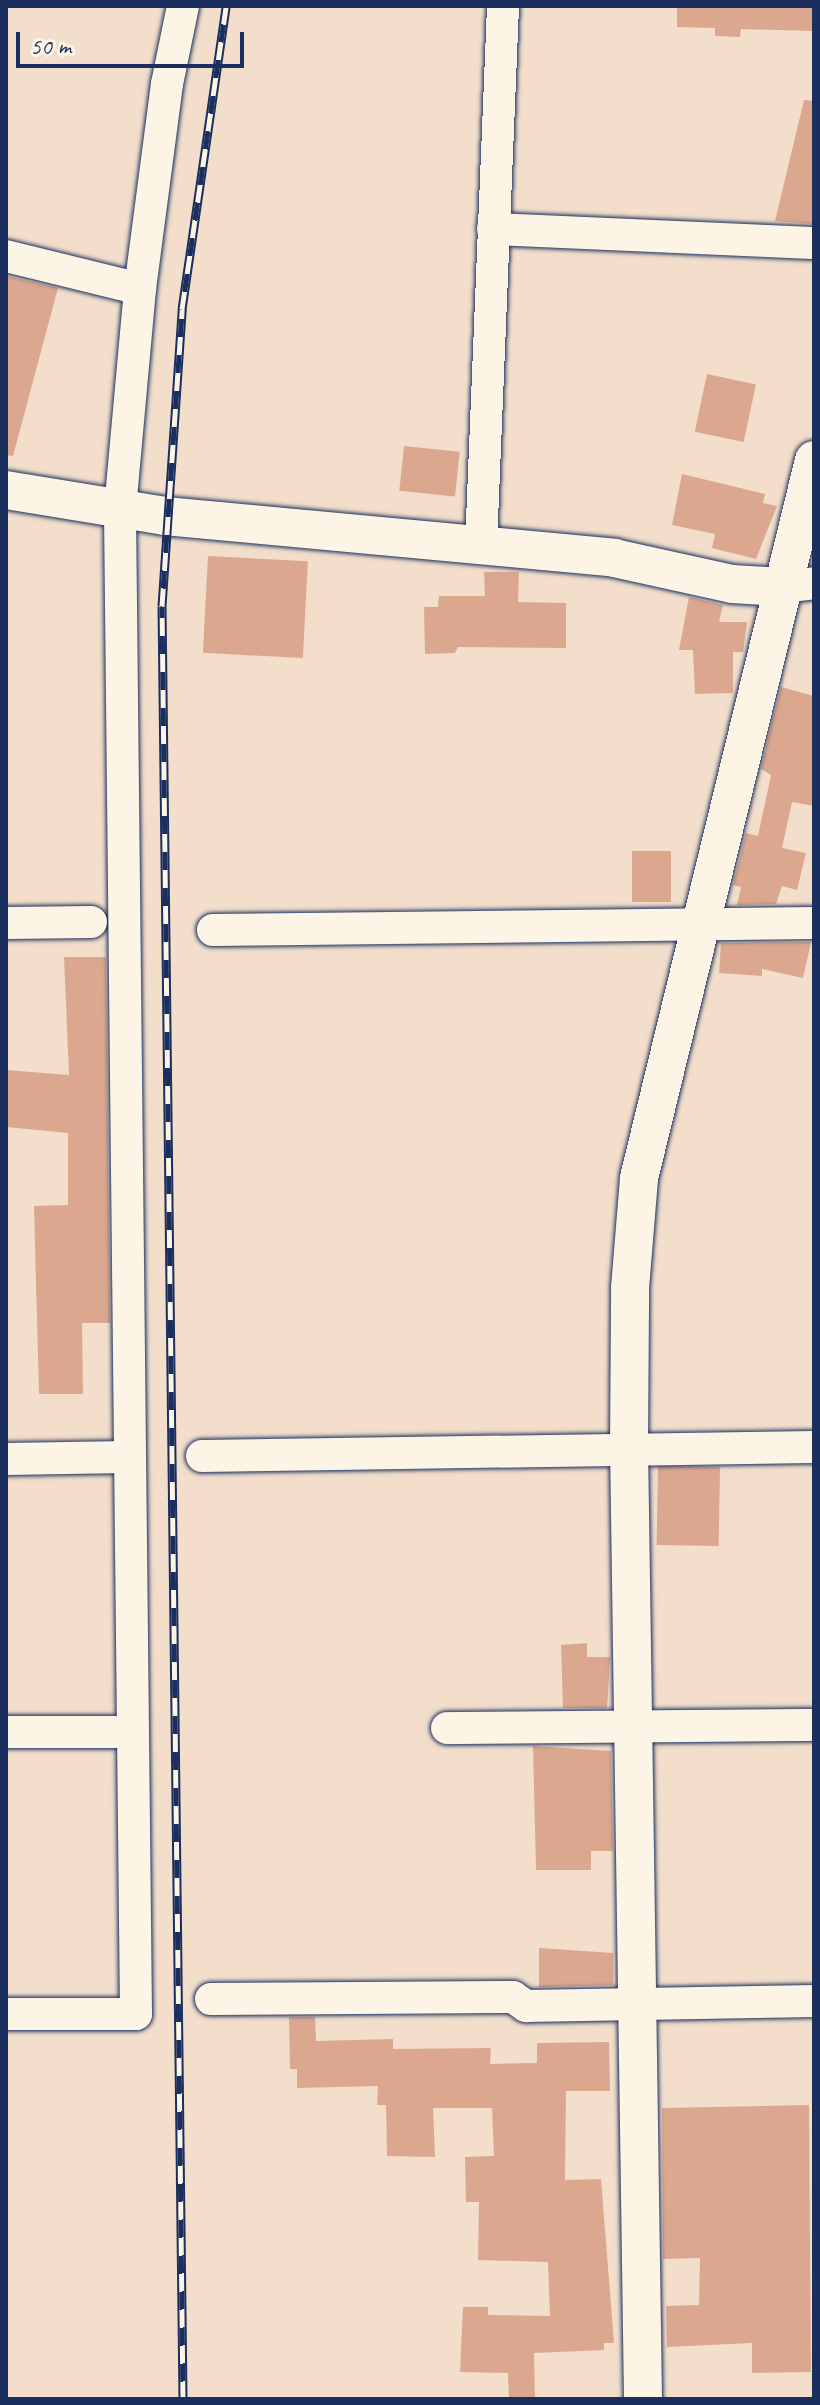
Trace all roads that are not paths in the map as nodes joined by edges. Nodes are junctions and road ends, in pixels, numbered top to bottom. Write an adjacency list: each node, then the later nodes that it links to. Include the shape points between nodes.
1 (183, 6): 6 (street, via 167,84)
2 (503, 6): 3 (street)
3 (493, 229): 4 (street); 10 (street)
4 (814, 243)
5 (6, 256): 6 (street)
6 (140, 289): 9 (street)
7 (814, 460): 11 (street)
8 (6, 490): 9 (street)
9 (120, 509): 10 (street); 20 (street)
10 (481, 545): 11 (street, via 614,558 732,584)
11 (798, 585): 15 (street)
12 (91, 922): 13 (street)
13 (6, 923)
14 (814, 923): 15 (street)
15 (699, 924): 16 (street); 18 (street, via 639,1178 630,1288)
16 (213, 930)
17 (814, 1447): 18 (street)
18 (629, 1448): 19 (street); 23 (street)
19 (202, 1456)
20 (128, 1457): 21 (street); 26 (street)
21 (6, 1459)
22 (814, 1725): 23 (street)
23 (633, 1727): 24 (street); 29 (street)
24 (447, 1728)
25 (6, 1732): 26 (street)
26 (132, 1732): 30 (street, via 136,2014)
27 (211, 1999): 29 (street, via 513,1997 526,2006)
28 (814, 2001): 29 (street)
29 (636, 2003): 31 (street)
30 (6, 2014)
31 (643, 2399)

